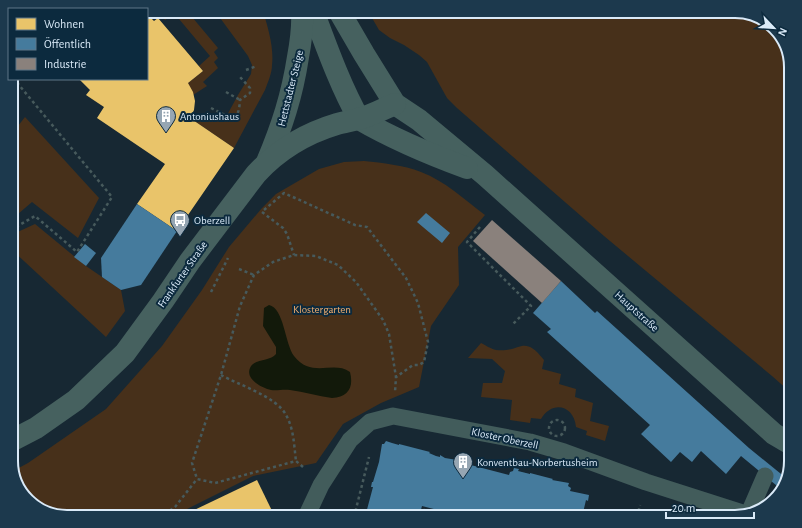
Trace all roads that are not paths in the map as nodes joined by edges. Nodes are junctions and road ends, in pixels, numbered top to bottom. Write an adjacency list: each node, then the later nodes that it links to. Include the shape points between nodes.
1 (303, 18): 7 (main road, Hettstadter Steige, via 291,94)
2 (316, 18): 6 (main road, via 334,68)
3 (344, 18): 4 (main road)
4 (380, 79): 5 (main road); 6 (main road)
5 (396, 104): 6 (main road, Frankfurter Straße); 8 (main road, Hauptstraße)
6 (359, 119): 7 (main road, Frankfurter Straße, via 308,135); 8 (main road, Hauptstraße, via 388,136)
7 (266, 163): 9 (main road, Frankfurter Straße, via 190,261 125,353 76,400)
8 (485, 175): 10 (main road, Hauptstraße, via 774,434)
9 (18, 437)
10 (784, 440)
11 (765, 476): 12 (lane, Kloster Oberzell)
12 (751, 507)
13 (309, 510): 14 (lane, Kloster Oberzell, via 321,485 350,440 370,422 394,416 530,442)
14 (735, 510)

